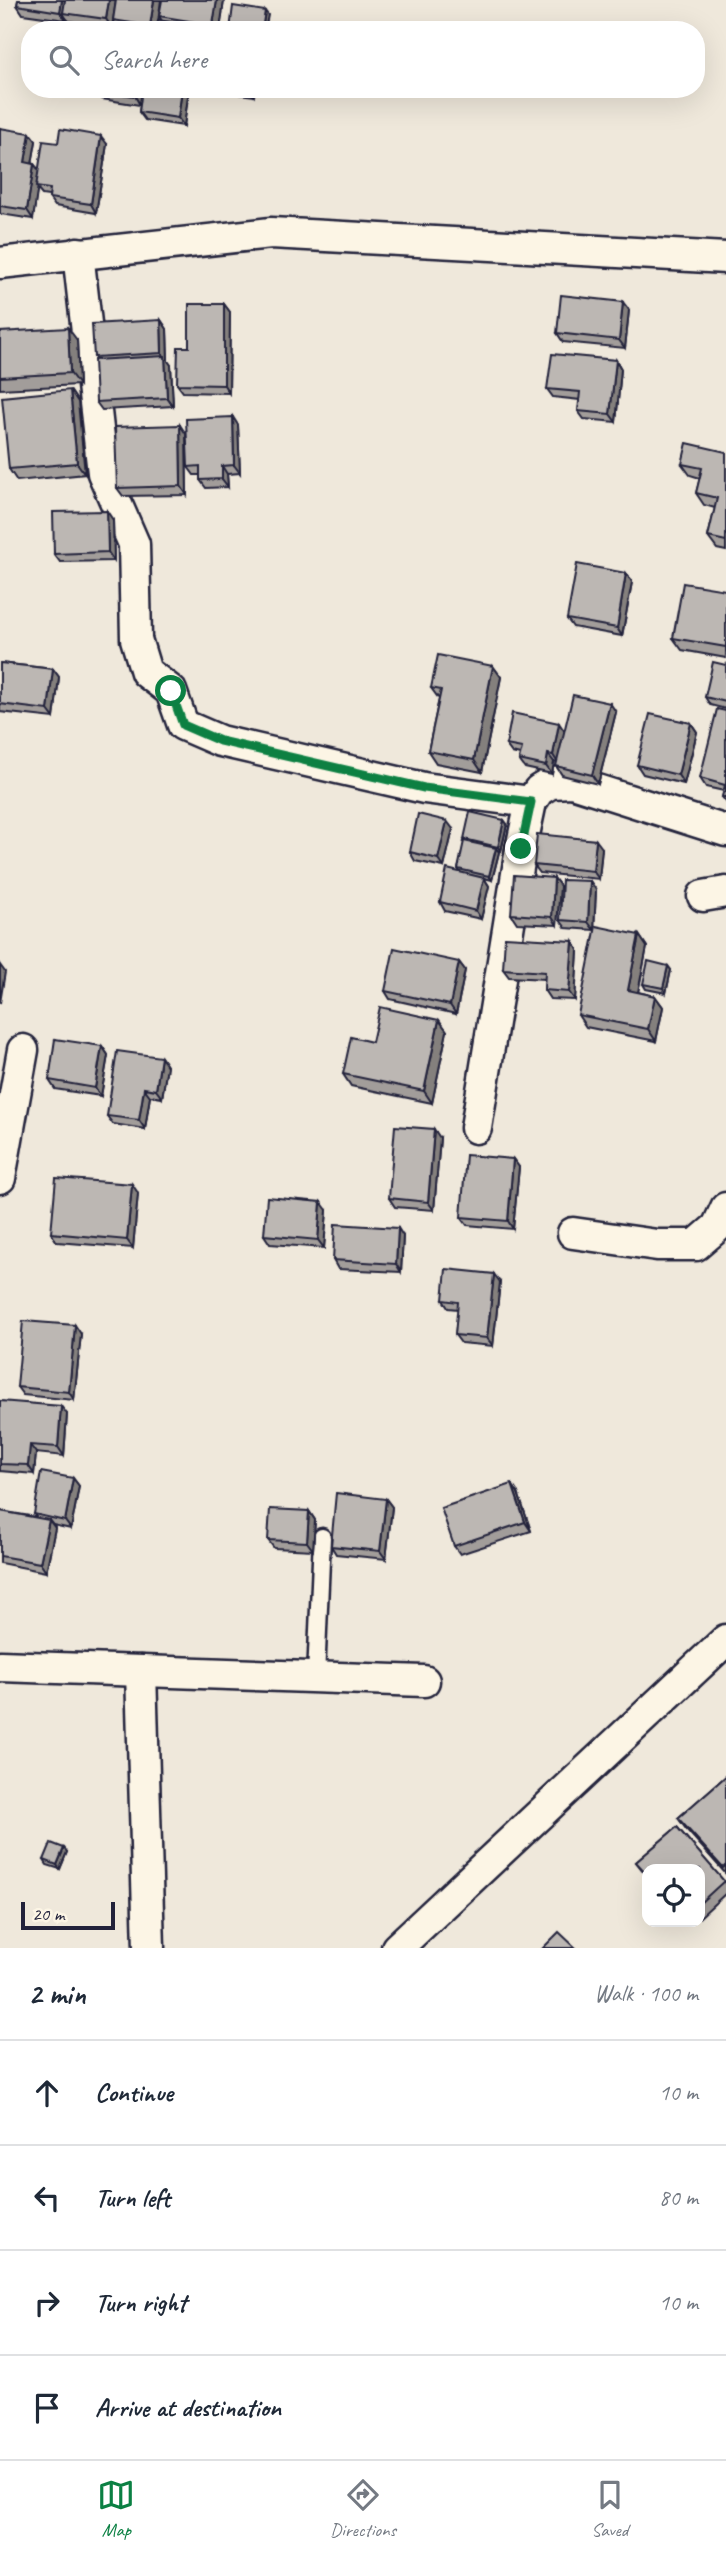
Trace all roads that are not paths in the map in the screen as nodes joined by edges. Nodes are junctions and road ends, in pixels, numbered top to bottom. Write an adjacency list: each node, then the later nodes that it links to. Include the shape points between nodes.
1 (78, 253): 2 (street, via 271,233); 3 (street); 4 (street, via 103,473 134,544 136,639 146,672 171,691 183,725 220,741 410,785)
2 (726, 258)
3 (0, 263)
4 (531, 802): 5 (street, via 538,790 551,782 572,782); 7 (street)
5 (726, 831)
6 (23, 1050): 8 (street)
7 (476, 1128)
8 (0, 1178)
9 (726, 1208): 10 (street, via 717,1227 696,1245 657,1245)
10 (573, 1233)
11 (322, 1537): 15 (lane)
12 (726, 1640): 18 (street)
13 (0, 1666): 14 (street)
14 (142, 1671): 15 (street); 17 (street)
15 (316, 1677): 16 (street)
16 (424, 1681)
17 (149, 1948)
18 (397, 1948)

